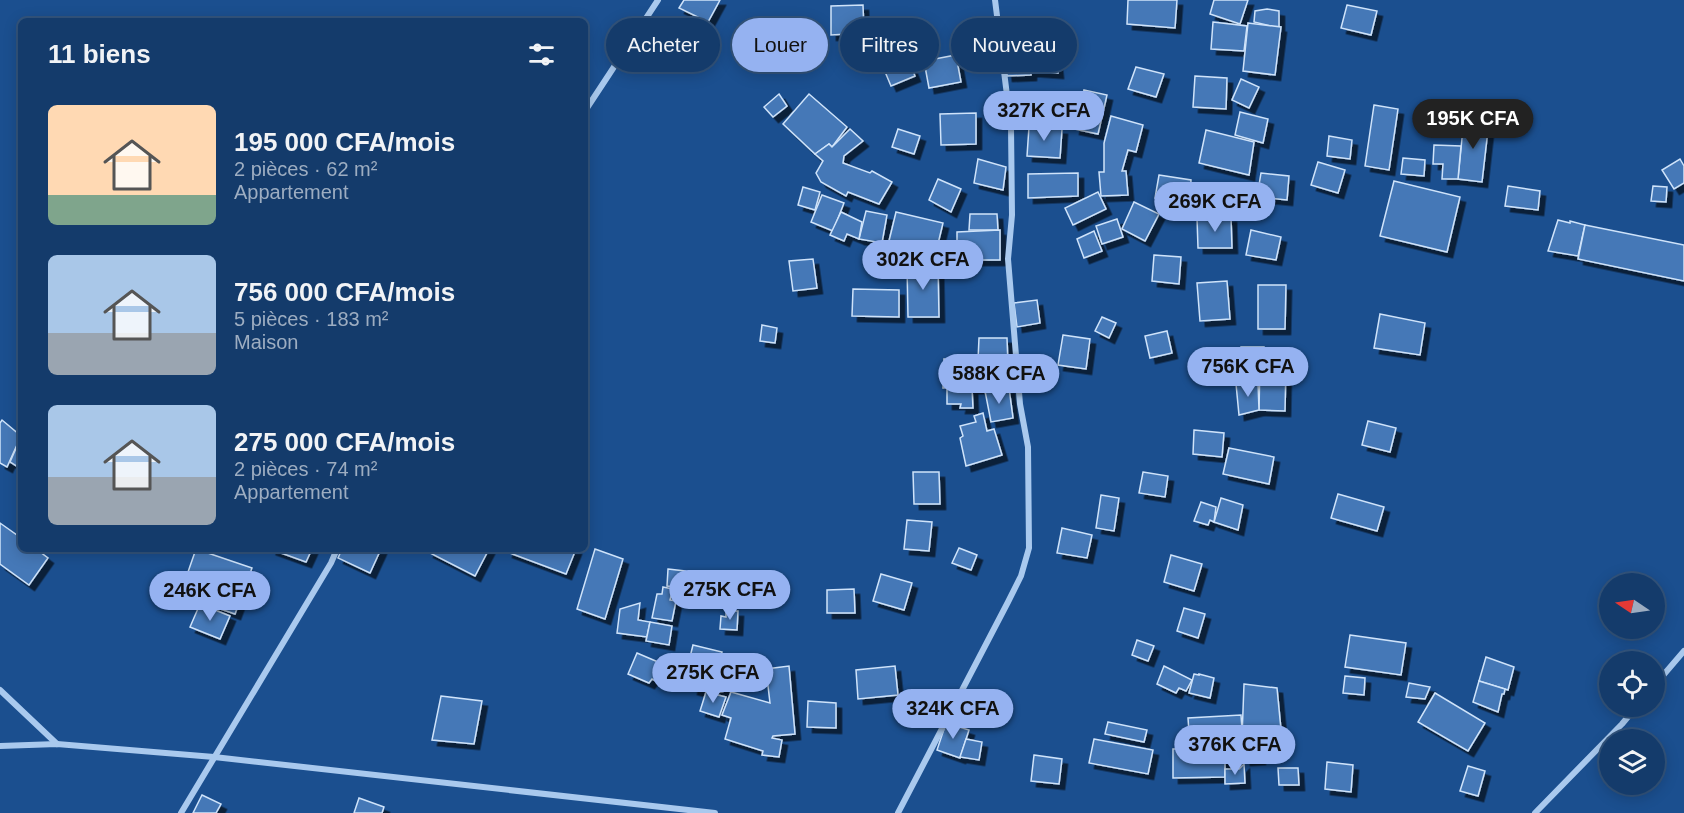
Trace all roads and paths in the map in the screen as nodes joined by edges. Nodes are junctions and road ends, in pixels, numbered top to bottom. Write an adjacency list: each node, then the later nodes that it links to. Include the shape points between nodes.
1 (658, 0): 3 (street)
2 (995, 0): 14 (street, via 1011,127 1008,259 1020,404 1028,447 1029,548 1021,576)
3 (588, 106)
4 (336, 552): 11 (street)
5 (1684, 651): 6 (street)
6 (1665, 673)
7 (0, 690): 9 (street)
8 (1628, 717): 15 (street)
9 (57, 744): 10 (street); 11 (street)
10 (0, 746)
11 (214, 757): 12 (street); 13 (street)
12 (181, 813)
13 (715, 813)
14 (898, 813)
15 (1535, 813)

